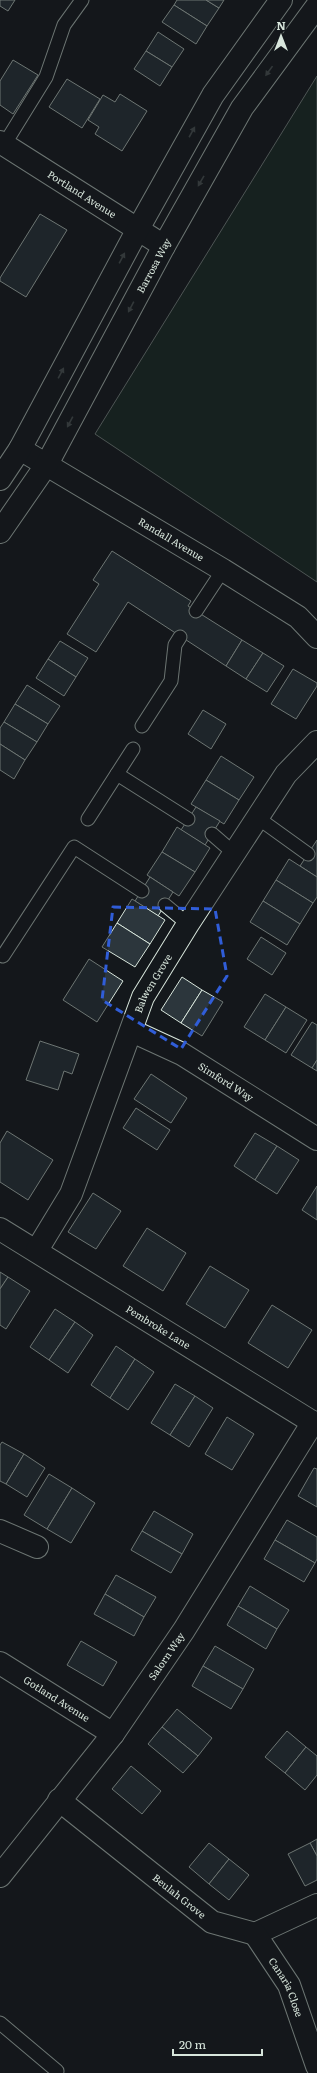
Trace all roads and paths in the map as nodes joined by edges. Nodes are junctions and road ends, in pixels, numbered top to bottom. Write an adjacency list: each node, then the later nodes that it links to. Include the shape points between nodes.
1 (82, 0): 4 (lane, via 64,25 46,77)
2 (281, 0): 5 (street, one-way to 2, via 212,95)
3 (317, 6): 6 (street, Barrosa Way, one-way to 6, via 242,108)
4 (2, 143): 5 (street, Portland Avenue)
5 (138, 228): 6 (street, Portland Avenue); 7 (street, one-way to 5)
6 (164, 246): 8 (street, Barrosa Way, one-way to 8)
7 (20, 449): 8 (street, Randall Avenue); 9 (street)
8 (47, 464): 10 (street, Barrosa Way); 11 (street, Randall Avenue)
9 (0, 479)
10 (0, 532)
11 (223, 570): 12 (lane); 14 (street, Randall Avenue, via 298,617)
12 (196, 611)
13 (180, 637): 15 (lane, via 176,644 171,680)
14 (317, 637)
15 (142, 726)
16 (317, 742): 20 (street, Balwen Grove, via 286,774)
17 (133, 749): 18 (lane)
18 (117, 774): 19 (lane); 21 (lane)
19 (188, 818)
20 (258, 818): 23 (street, Balwen Grove); 24 (lane)
21 (88, 819)
22 (212, 834): 23 (lane)
23 (235, 854): 27 (street, Balwen Grove)
24 (308, 854)
25 (142, 891): 28 (lane, via 74,847)
26 (165, 905): 27 (lane)
27 (188, 924): 29 (street, Balwen Grove, via 143,997)
28 (3, 956)
29 (132, 1031): 30 (street, Simford Way, via 182,1054); 32 (street, Balwen Grove, via 71,1194)
30 (317, 1139)
31 (0, 1229): 32 (street, Pembroke Lane)
32 (37, 1250): 33 (street, Pembroke Lane)
33 (315, 1424): 37 (street, Salorn Way, via 184,1630)
34 (0, 1530): 35 (street)
35 (36, 1547)
36 (0, 1663): 37 (street, Gotland Avenue)
37 (113, 1734): 38 (street, Salorn Way)
38 (59, 1800): 39 (street, Salorn Way); 41 (street, Beulah Grove, via 212,1922)
39 (0, 1876)
40 (317, 1905): 41 (street)
41 (255, 1934): 43 (street, Canaria Close, via 290,1985)
42 (0, 2023): 44 (lane)
43 (317, 2066)
44 (58, 2071)

